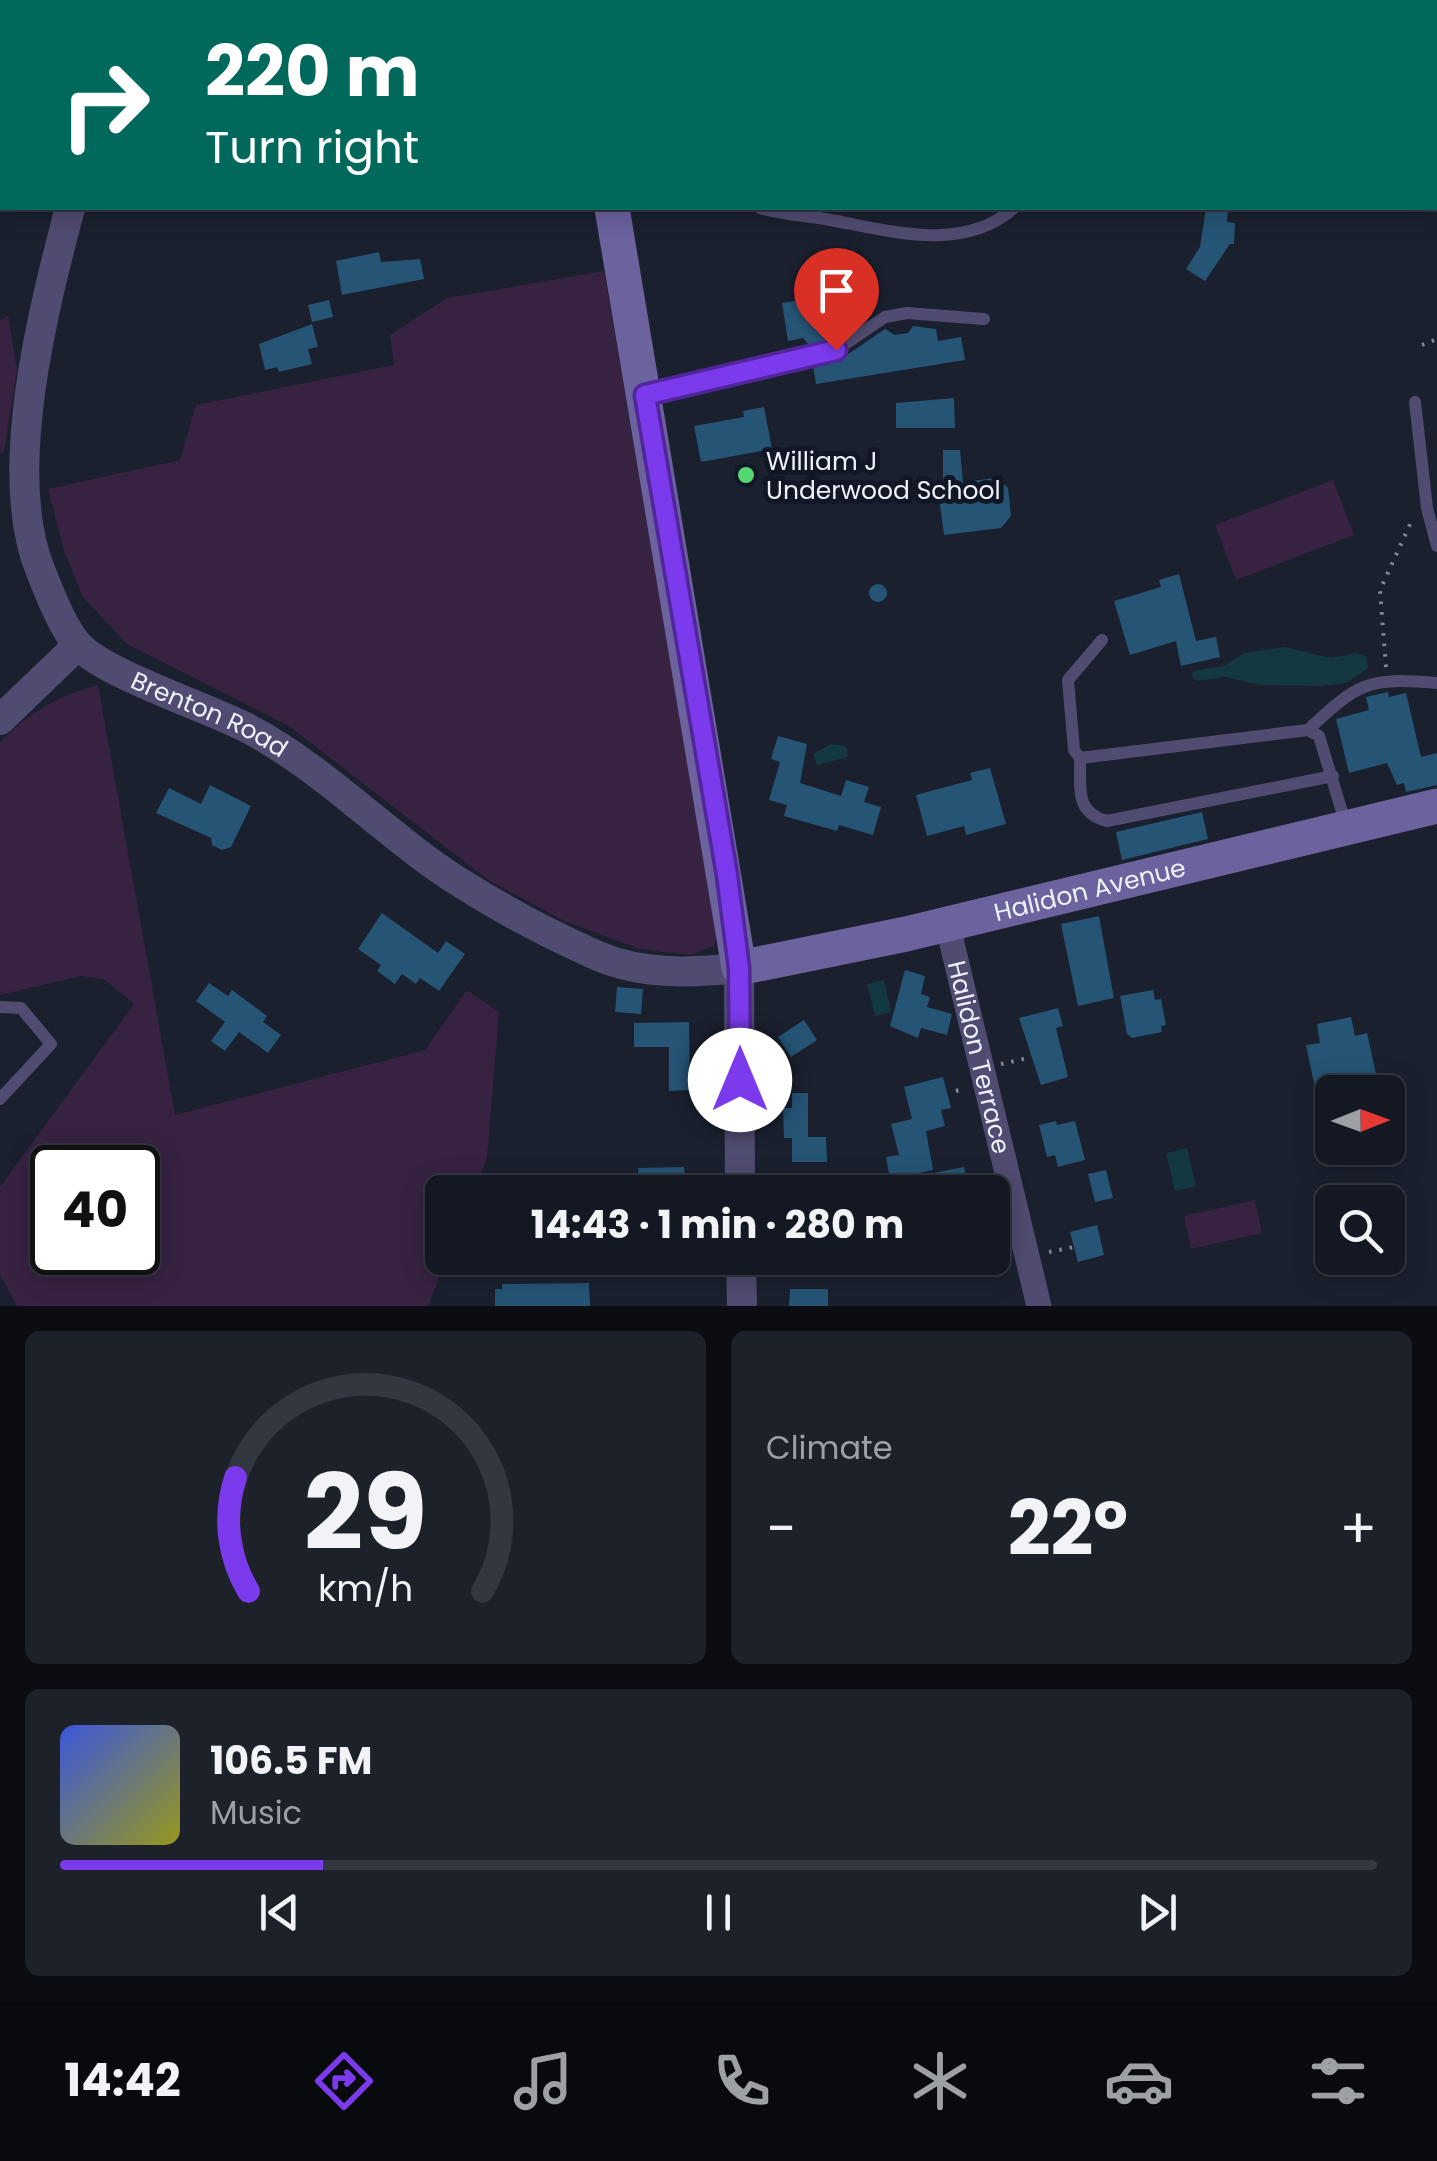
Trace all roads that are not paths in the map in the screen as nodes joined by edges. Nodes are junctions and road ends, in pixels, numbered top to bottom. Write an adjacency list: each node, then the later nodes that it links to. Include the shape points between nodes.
1 (70, 210): 10 (street, via 29,399 26,505 40,569)
2 (612, 210): 6 (main road)
3 (770, 210): 4 (lane, via 934,235 973,232)
4 (1011, 210)
5 (984, 319): 6 (lane, via 886,317 836,350)
6 (645, 395): 19 (main road)
7 (1415, 402): 8 (lane)
8 (1437, 546)
9 (1102, 640): 14 (lane, via 1068,680)
10 (78, 645): 12 (street); 19 (street, Brenton Road, via 249,729 462,884 600,957 682,974)
11 (1437, 683): 13 (lane, via 1388,680 1350,690)
12 (0, 720)
13 (1308, 730): 14 (lane); 15 (lane, via 1319,736)
14 (1080, 758): 15 (lane, via 1081,806 1089,816 1107,820)
15 (1333, 776): 17 (lane)
16 (1437, 806): 17 (main road, Halidon Avenue)
17 (1346, 828): 18 (main road, Halidon Avenue)
18 (947, 923): 19 (main road, Halidon Avenue); 25 (street, Halidon Terrace)
19 (739, 968): 22 (street)
20 (0, 1007): 21 (lane, via 21,1008 52,1044)
21 (0, 1099)
22 (740, 1175)
23 (741, 1275): 24 (street)
24 (742, 1306)
25 (1039, 1306)

